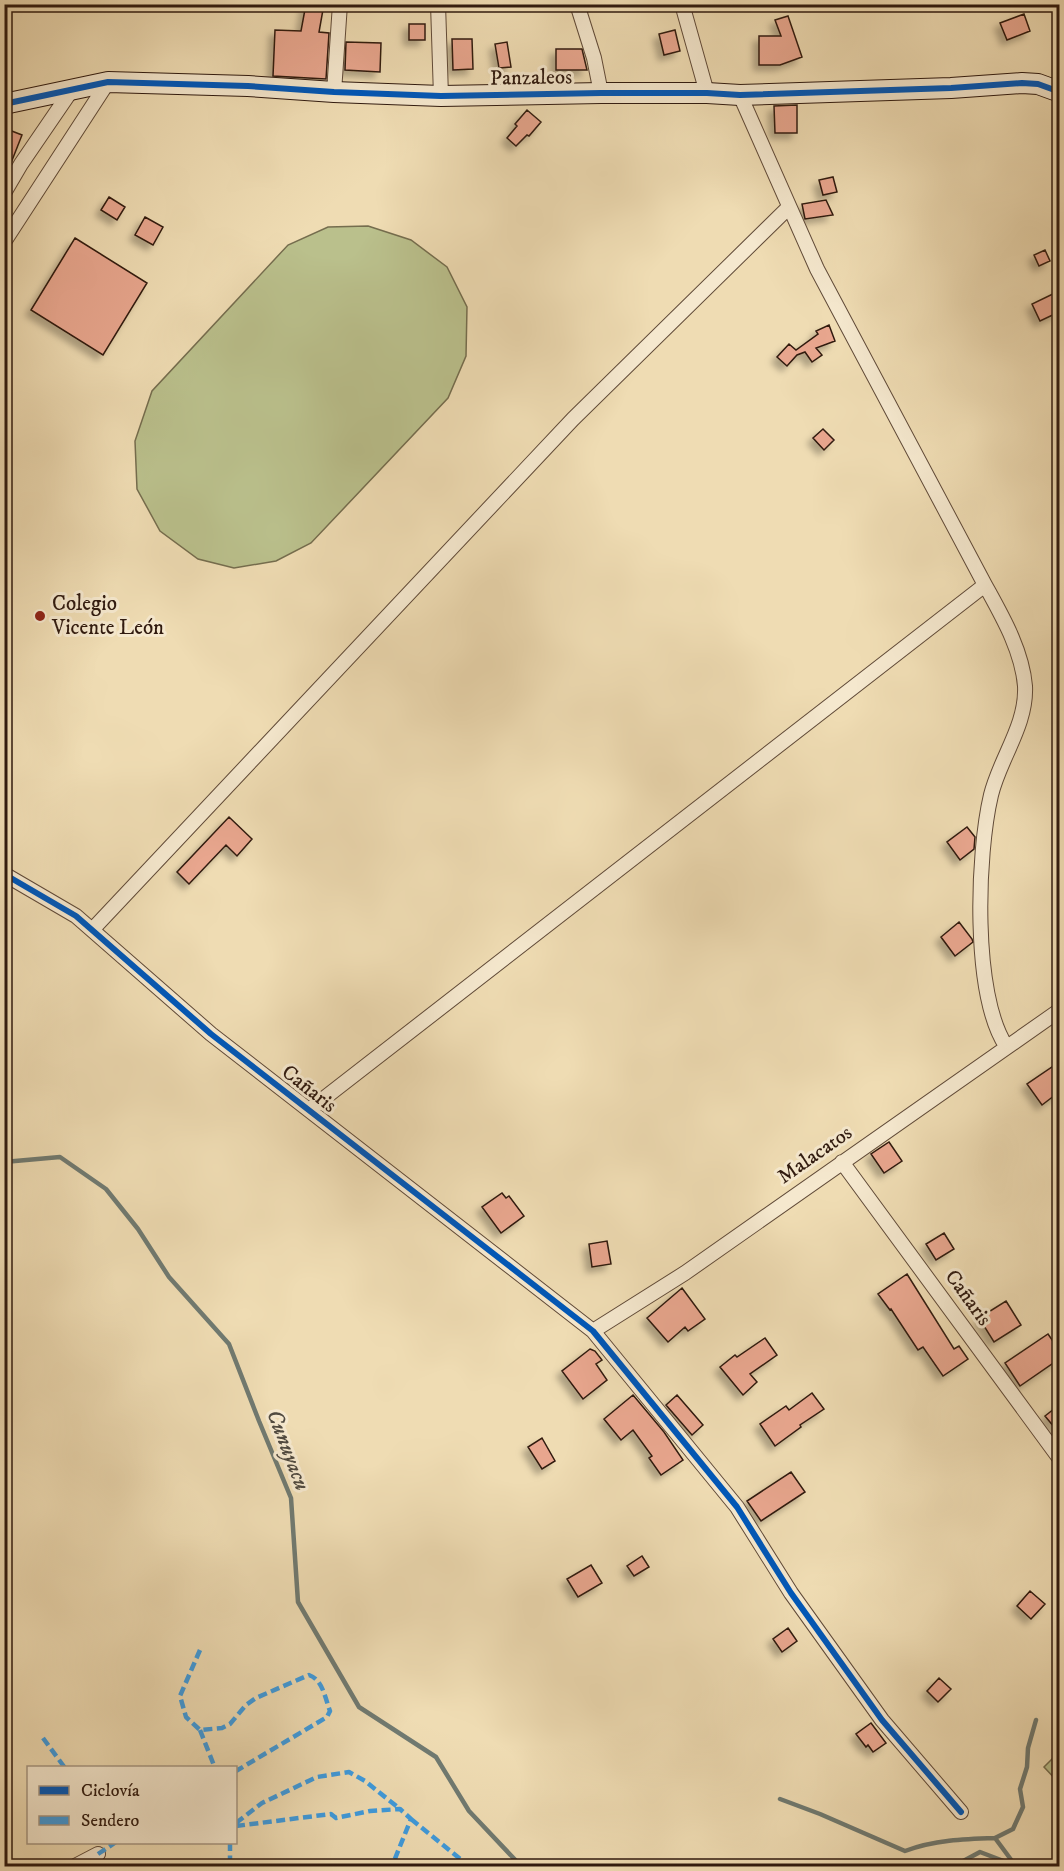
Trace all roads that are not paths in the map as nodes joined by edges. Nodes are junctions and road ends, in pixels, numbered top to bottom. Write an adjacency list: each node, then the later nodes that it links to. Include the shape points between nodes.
1 (340, 4): 7 (street)
2 (438, 4): 12 (street)
3 (577, 4): 9 (street)
4 (682, 4): 10 (street)
5 (108, 82): 6 (street, Panzaleos); 7 (street, Panzaleos); 16 (street)
6 (73, 88): 13 (street, Panzaleos); 14 (street)
7 (334, 92): 12 (street, Panzaleos)
8 (1059, 92): 11 (street, Panzaleos, via 1022,82)
9 (601, 93): 10 (street, Panzaleos); 12 (street, Panzaleos)
10 (707, 93): 11 (street, Panzaleos)
11 (740, 95): 15 (street)
12 (441, 96)
13 (4, 104)
14 (4, 193)
15 (789, 207): 17 (street, via 817,269); 19 (street, via 573,419)
16 (4, 242)
17 (985, 585): 21 (street, via 1012,638 1025,688 1023,714 991,795 980,877 986,980 991,1010); 22 (street)
18 (4, 874): 19 (street, Cañaris, via 76,916)
19 (92, 930): 22 (street, Cañaris, via 211,1034)
20 (1057, 1017): 21 (street, Malacatos)
21 (1006, 1046): 23 (street, Malacatos)
22 (309, 1110): 24 (street, Cañaris)
23 (842, 1162): 24 (street, Malacatos, via 685,1273); 25 (street, Cañaris)
24 (593, 1330): 26 (street, Cañaris, via 737,1507 791,1593 882,1720)
25 (1059, 1459)
26 (962, 1812)
27 (98, 1854): 28 (street)
28 (75, 1866)

